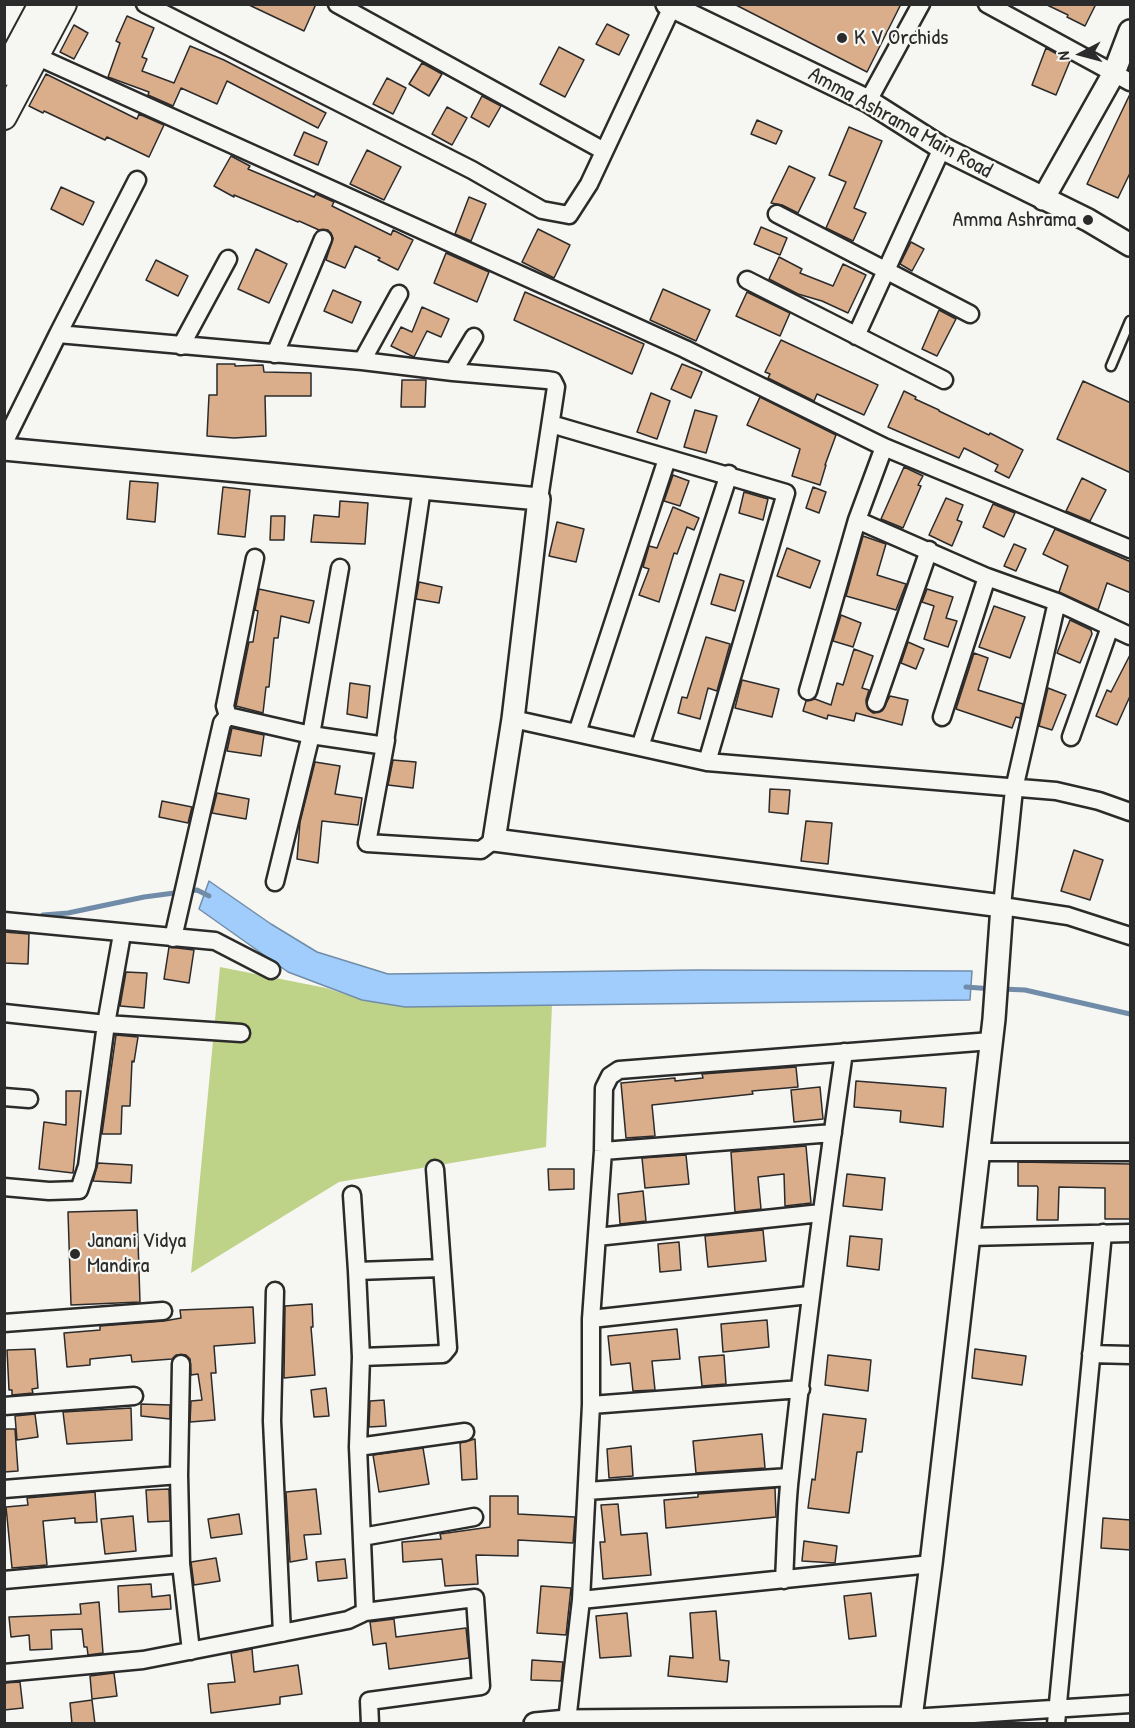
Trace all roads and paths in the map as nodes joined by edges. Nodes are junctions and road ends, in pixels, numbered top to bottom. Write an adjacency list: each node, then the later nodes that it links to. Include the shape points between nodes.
1 (41, 4): 9 (main road)
2 (64, 4): 9 (main road)
3 (145, 4): 15 (street, via 472,170 542,210 569,215)
4 (337, 4): 15 (street)
5 (921, 4): 12 (street)
6 (987, 4): 11 (street)
7 (669, 6): 12 (street, Amma Ashrama Main Road); 15 (street)
8 (1131, 31): 11 (street)
9 (27, 52): 10 (main road); 13 (main road); 38 (street, via 685,349)
10 (4, 73)
11 (1122, 77): 17 (street)
12 (868, 101): 14 (street, Amma Ashrama Main Road)
13 (4, 117)
14 (942, 148): 17 (street, Amma Ashrama Main Road); 22 (street)
15 (604, 151)
16 (137, 180): 27 (street)
17 (1043, 199): 20 (street, Amma Ashrama Main Road)
18 (777, 214): 22 (street)
19 (323, 239): 31 (street)
20 (1131, 245)
21 (228, 258): 30 (street)
22 (886, 270): 25 (street); 28 (street)
23 (747, 280): 28 (street)
24 (399, 294): 32 (street)
25 (970, 314)
26 (1130, 322): 33 (lane)
27 (58, 334): 30 (street); 37 (street)
28 (856, 336): 35 (street)
29 (474, 337): 34 (street)
30 (181, 346): 31 (street)
31 (275, 354): 32 (street)
32 (362, 360): 34 (street)
33 (1111, 366)
34 (453, 372): 36 (street, via 553,381 556,387)
35 (944, 380)
36 (551, 424): 40 (street); 43 (street)
37 (4, 443)
38 (884, 447): 44 (street); 45 (street)
39 (4, 449): 42 (street)
40 (667, 459): 41 (street); 58 (street)
41 (729, 474): 62 (street); 63 (street, via 786,493)
42 (422, 488): 43 (street); 61 (street)
43 (539, 499): 57 (street)
44 (857, 520): 46 (street); 53 (street)
45 (1131, 549)
46 (928, 550): 49 (street); 54 (street)
47 (255, 558): 55 (street, via 225,706)
48 (340, 568): 59 (street)
49 (987, 577): 50 (street); 56 (street)
50 (1058, 602): 51 (street); 64 (street)
51 (1110, 627): 52 (street); 60 (street)
52 (1131, 636)
53 (808, 691)
54 (876, 703)
55 (228, 716): 59 (street); 72 (street, via 222,723)
56 (942, 717)
57 (513, 719): 58 (street); 66 (street)
58 (577, 733): 62 (street)
59 (311, 735): 61 (street, via 379,745); 67 (street)
60 (1071, 737)
61 (386, 740): 66 (street, via 367,843 481,850)
62 (640, 747): 63 (street)
63 (707, 762): 64 (street)
64 (1014, 789): 65 (street, via 1056,791); 68 (street)
65 (1131, 812)
66 (494, 840): 68 (street)
67 (275, 882)
68 (1002, 906): 71 (street, via 1068,916); 77 (street)
69 (4, 921): 70 (street)
70 (122, 934): 72 (street); 75 (street)
71 (1131, 936)
72 (173, 938): 73 (street, via 215,941)
73 (271, 970)
74 (4, 1013): 75 (street)
75 (106, 1024): 76 (street); 86 (street, via 87,1166 79,1190)
76 (241, 1033)
77 (991, 1041): 78 (street); 83 (street)
78 (844, 1052): 81 (street); 82 (street, via 619,1070 610,1076 604,1088)
79 (4, 1097): 80 (street)
80 (29, 1099)
81 (833, 1133): 82 (street); 88 (street)
82 (603, 1151): 91 (street)
83 (978, 1152): 84 (street); 92 (street)
84 (1131, 1152)
85 (435, 1169): 93 (street)
86 (4, 1187)
87 (352, 1195): 94 (street)
88 (821, 1213): 91 (street); 96 (street)
89 (1103, 1233): 90 (street); 92 (street); 100 (street)
90 (1131, 1233)
91 (597, 1237): 98 (street)
92 (969, 1237): 117 (street)
93 (441, 1268): 94 (street); 102 (street, via 448,1348 443,1354)
94 (357, 1271): 102 (street)
95 (275, 1291): 122 (street, via 272,1421)
96 (809, 1295): 98 (street); 104 (street)
97 (163, 1311): 99 (street)
98 (591, 1319): 106 (street)
99 (4, 1323)
100 (1091, 1354): 101 (street); 126 (street)
101 (1131, 1355)
102 (361, 1357): 109 (street)
103 (181, 1364): 110 (street)
104 (801, 1389): 106 (street); 111 (street)
105 (134, 1396): 107 (street)
106 (591, 1405): 113 (street)
107 (4, 1406)
108 (465, 1432): 109 (street)
109 (358, 1447): 115 (street)
110 (179, 1475): 112 (street); 116 (street)
111 (789, 1477): 113 (street); 119 (street)
112 (4, 1489)
113 (587, 1491): 120 (street)
114 (474, 1517): 115 (street)
115 (362, 1537): 121 (street)
116 (181, 1564): 118 (street); 123 (street)
117 (931, 1564): 119 (street); 128 (street)
118 (4, 1580)
119 (784, 1580): 120 (street)
120 (580, 1600): 127 (street)
121 (365, 1612): 122 (street, via 348,1620); 130 (street, via 475,1598 481,1686 369,1701)
122 (282, 1633): 123 (street)
123 (191, 1651): 124 (street, via 143,1660)
124 (4, 1673)
125 (1131, 1704): 126 (street)
126 (1057, 1716): 128 (street)
127 (567, 1721): 129 (street); 131 (street)
128 (911, 1721): 129 (street)
129 (720, 1722)
130 (370, 1724)
131 (535, 1724)

